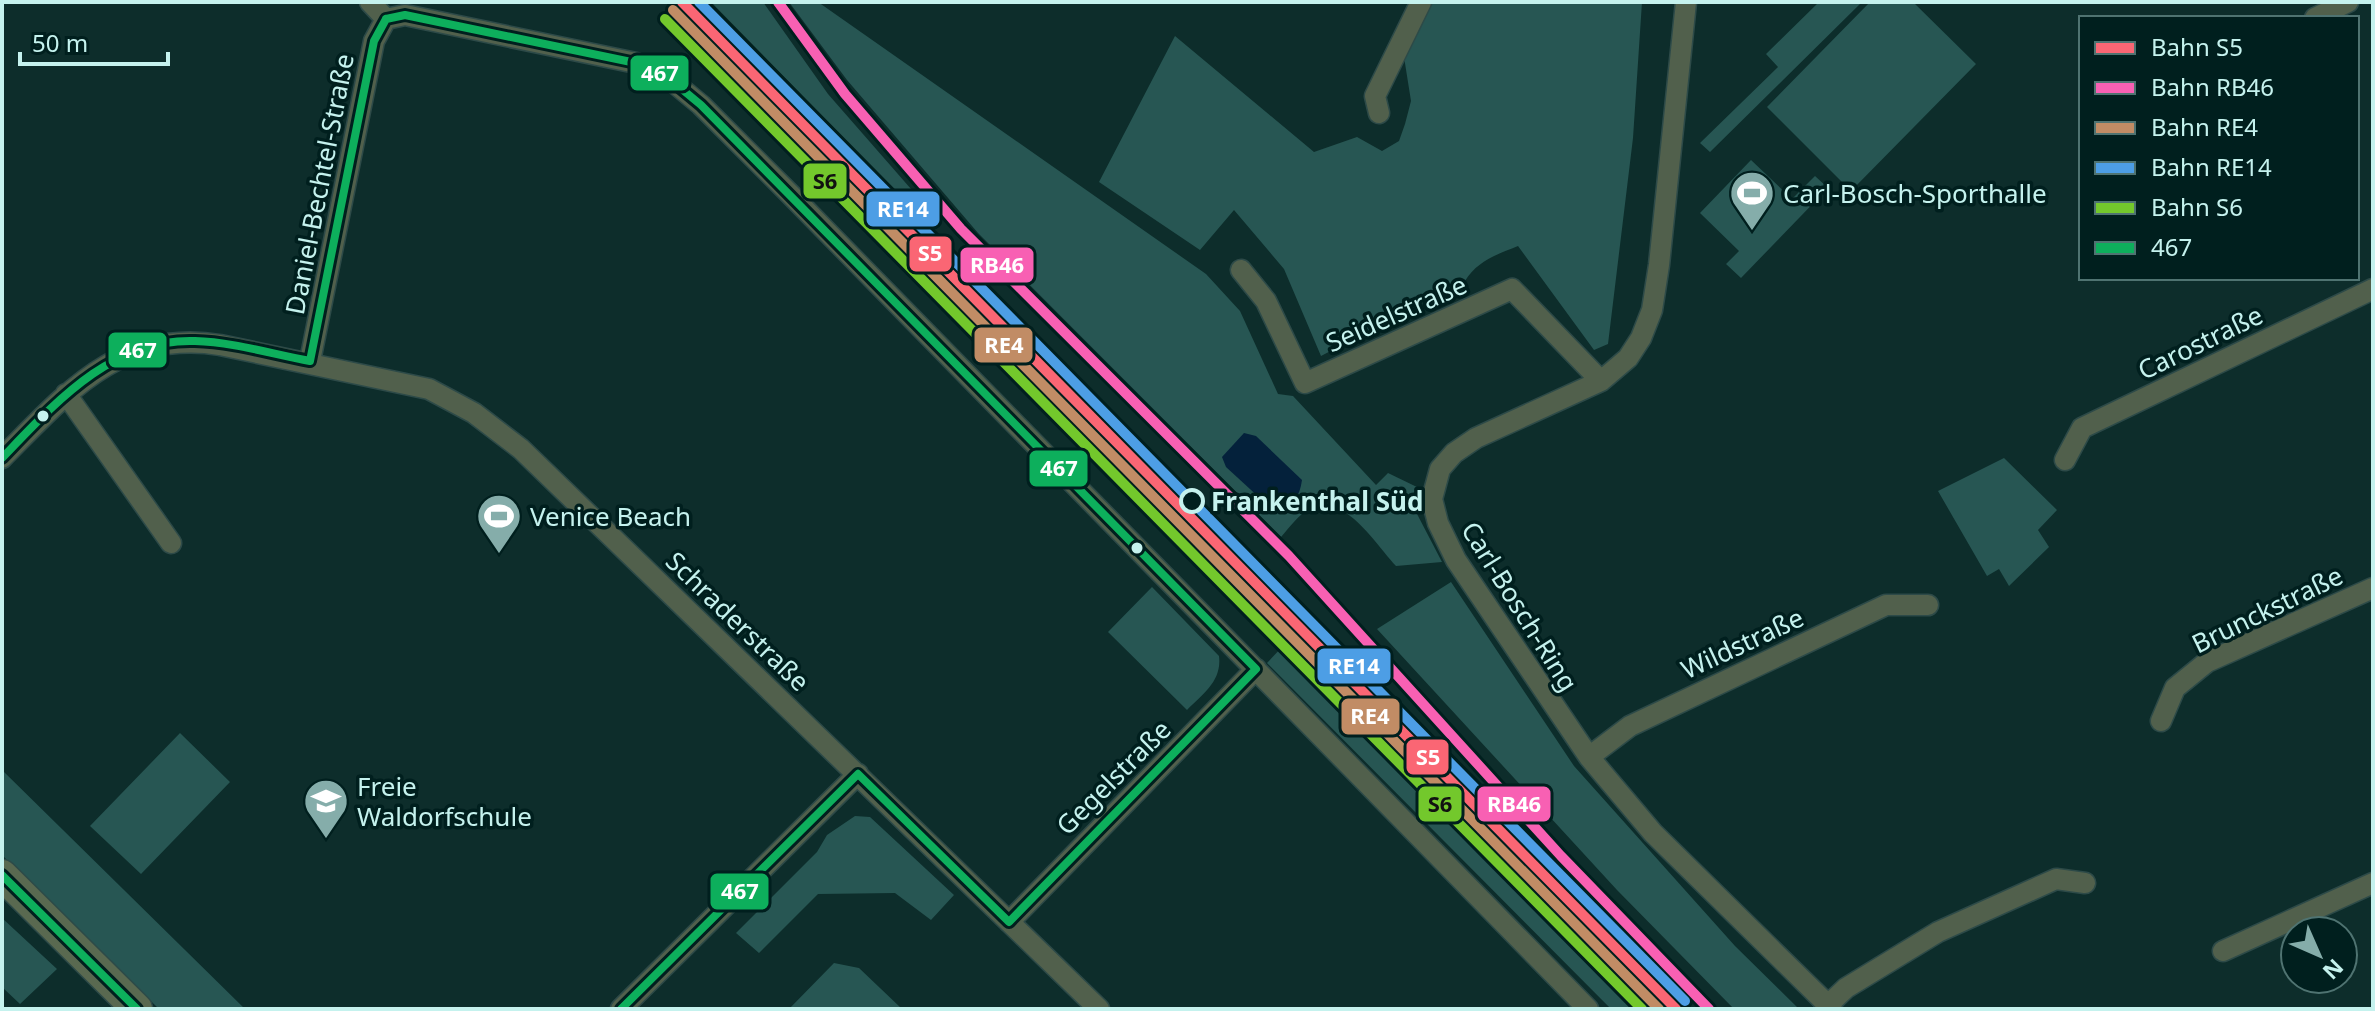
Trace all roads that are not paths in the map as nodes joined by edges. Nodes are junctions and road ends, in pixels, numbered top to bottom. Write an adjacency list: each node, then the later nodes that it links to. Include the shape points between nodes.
1 (370, 2): 6 (street)
2 (1421, 2): 7 (street, via 1375,96)
3 (1686, 2): 11 (street, Carl-Bosch-Ring, via 1652,310 1628,358)
4 (2348, 2): 5 (street)
5 (2319, 16)
6 (386, 19): 10 (street, Daniel-Bechtel-Straße, via 374,41); 18 (street, via 405,15 636,63 666,76 790,194)
7 (1379, 113)
8 (1241, 270): 11 (street, Seidelstraße, via 1266,301 1305,383 1512,289)
9 (2373, 289): 14 (street, Carostraße, via 2082,428)
10 (310, 361): 12 (street, Schraderstraße, via 192,340 160,343 100,368); 21 (street, Schraderstraße, via 429,389 474,413 521,449)
11 (1601, 381): 20 (street, Carl-Bosch-Ring, via 1463,447 1440,469 1432,499 1456,560)
12 (66, 394): 13 (street, Schraderstraße); 15 (street)
13 (2, 458)
14 (2065, 460)
15 (171, 543)
16 (2373, 588): 19 (street, Brunckstraße, via 2207,662 2175,688)
17 (1928, 605): 20 (street, Wildstraße, via 1886,605 1630,726)
18 (1256, 669): 25 (street, Gegelstraße); 31 (street)
19 (2161, 721)
20 (1589, 757): 27 (street, Carl-Bosch-Ring, via 1653,833)
21 (858, 774): 25 (street, Schraderstraße); 29 (street)
22 (2, 875): 28 (street)
23 (2085, 883): 27 (street, via 2056,879 1938,932 1846,988)
24 (2373, 883): 26 (street)
25 (1009, 922): 30 (street, Schraderstraße)
26 (2223, 951)
27 (1830, 1007)
28 (137, 1009)
29 (621, 1009)
30 (1099, 1009)
31 (1588, 1009)

